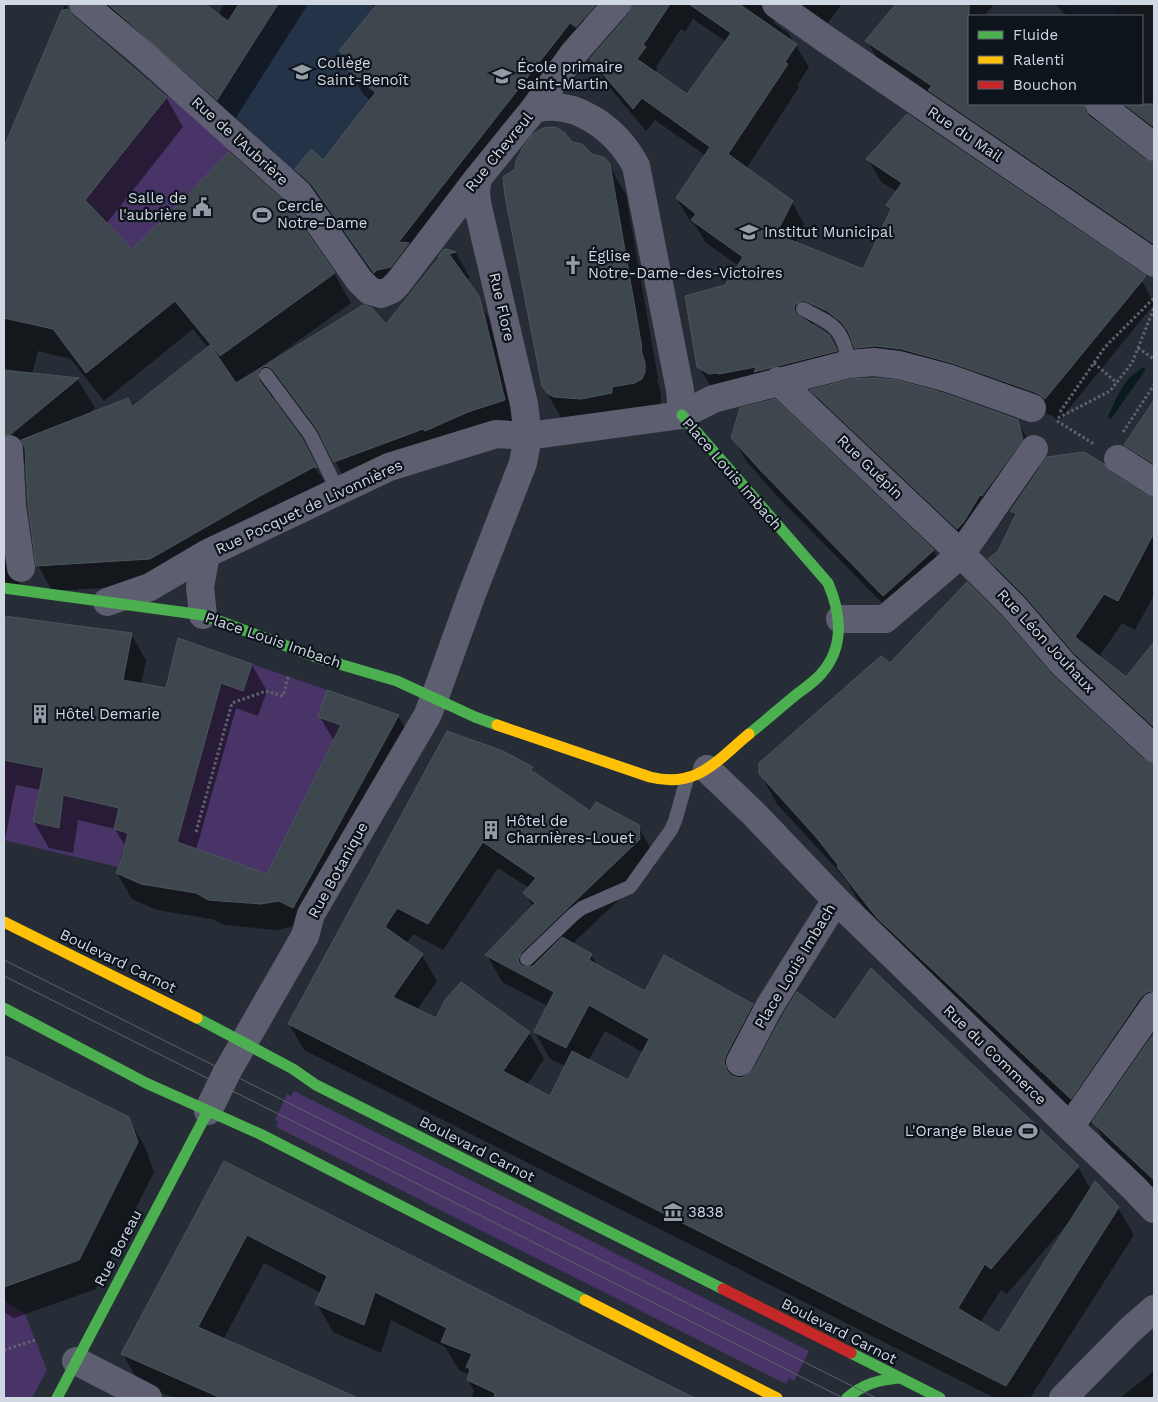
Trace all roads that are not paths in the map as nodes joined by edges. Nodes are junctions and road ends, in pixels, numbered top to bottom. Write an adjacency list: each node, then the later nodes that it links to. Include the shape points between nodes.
1 (83, 4): 9 (street, Rue de l'Aubrière, via 299,194 359,280)
2 (617, 4): 5 (street, Rue Chevreul, via 573,54)
3 (776, 4): 8 (street, Rue du Mail)
4 (1100, 105): 6 (street)
5 (534, 109): 7 (street, Rue Chevreul); 14 (street, via 559,108 588,116 620,143 636,166)
6 (1154, 147)
7 (478, 178): 9 (street, Rue Chevreul, via 398,283 386,293); 16 (street, Rue Flore, via 478,203 524,404)
8 (1154, 263)
9 (377, 294)
10 (803, 309): 11 (lane, via 841,333)
11 (849, 364): 13 (street); 15 (street, via 874,362 948,378)
12 (266, 375): 21 (lane, via 310,434)
13 (778, 381): 14 (street, via 713,399); 23 (street, Rue Guépin)
14 (682, 414): 16 (street, Place Louis Imbach); 28 (main road, Place Louis Imbach, via 828,584 836,598)
15 (1043, 414)
16 (528, 436): 21 (street, Rue Pocquet de Livonnières, via 496,434 389,467); 29 (street, via 523,463)
17 (1034, 449): 23 (street)
18 (10, 450): 24 (street, via 12,506)
19 (1118, 459): 20 (street)
20 (1154, 482)
21 (338, 491): 22 (street, Rue Pocquet de Livonnières)
22 (206, 554): 26 (street, Rue Pocquet de Livonnières, via 150,586); 27 (street, Rue Pocquet de Livonnières, via 200,587)
23 (961, 554): 28 (street, via 885,619); 30 (street, Rue Léon Jouhaux, via 1013,606 1064,665)
24 (21, 568)
25 (4, 588): 26 (main road, Place Louis Imbach)
26 (107, 602): 27 (main road, Place Louis Imbach)
27 (203, 615): 29 (main road, Place Louis Imbach, via 319,658 397,681)
28 (840, 620): 31 (main road, Place Louis Imbach, via 836,648 820,674)
29 (434, 699): 31 (main road, Place Louis Imbach, via 475,717 650,777 674,781); 37 (street, Rue Botanique, via 311,914 305,936)
30 (1154, 748)
31 (697, 774): 32 (street, Place Louis Imbach, via 756,816); 34 (lane, via 670,830 630,887 582,908)
32 (836, 900): 38 (street, Place Louis Imbach, via 768,1008); 40 (street, Rue du Commerce)
33 (4, 922): 37 (main road, Boulevard Carnot)
34 (527, 959)
35 (1154, 1006): 40 (street)
36 (4, 1008): 39 (main road, via 146,1083)
37 (244, 1042): 39 (street, Rue Botanique); 44 (main road, Boulevard Carnot, via 316,1085)
38 (740, 1062)
39 (208, 1111): 43 (main road, Rue Boreau); 47 (main road, via 260,1134)
40 (1070, 1127): 41 (street, Rue du Commerce)
41 (1154, 1209)
42 (1154, 1309): 50 (street)
43 (76, 1361): 45 (main road, Rue Boreau); 46 (street)
44 (899, 1378): 48 (main road, via 874,1380); 49 (main road, Boulevard Carnot)
45 (57, 1398)
46 (148, 1398)
47 (777, 1398)
48 (847, 1398)
49 (940, 1398)
50 (1063, 1398)

